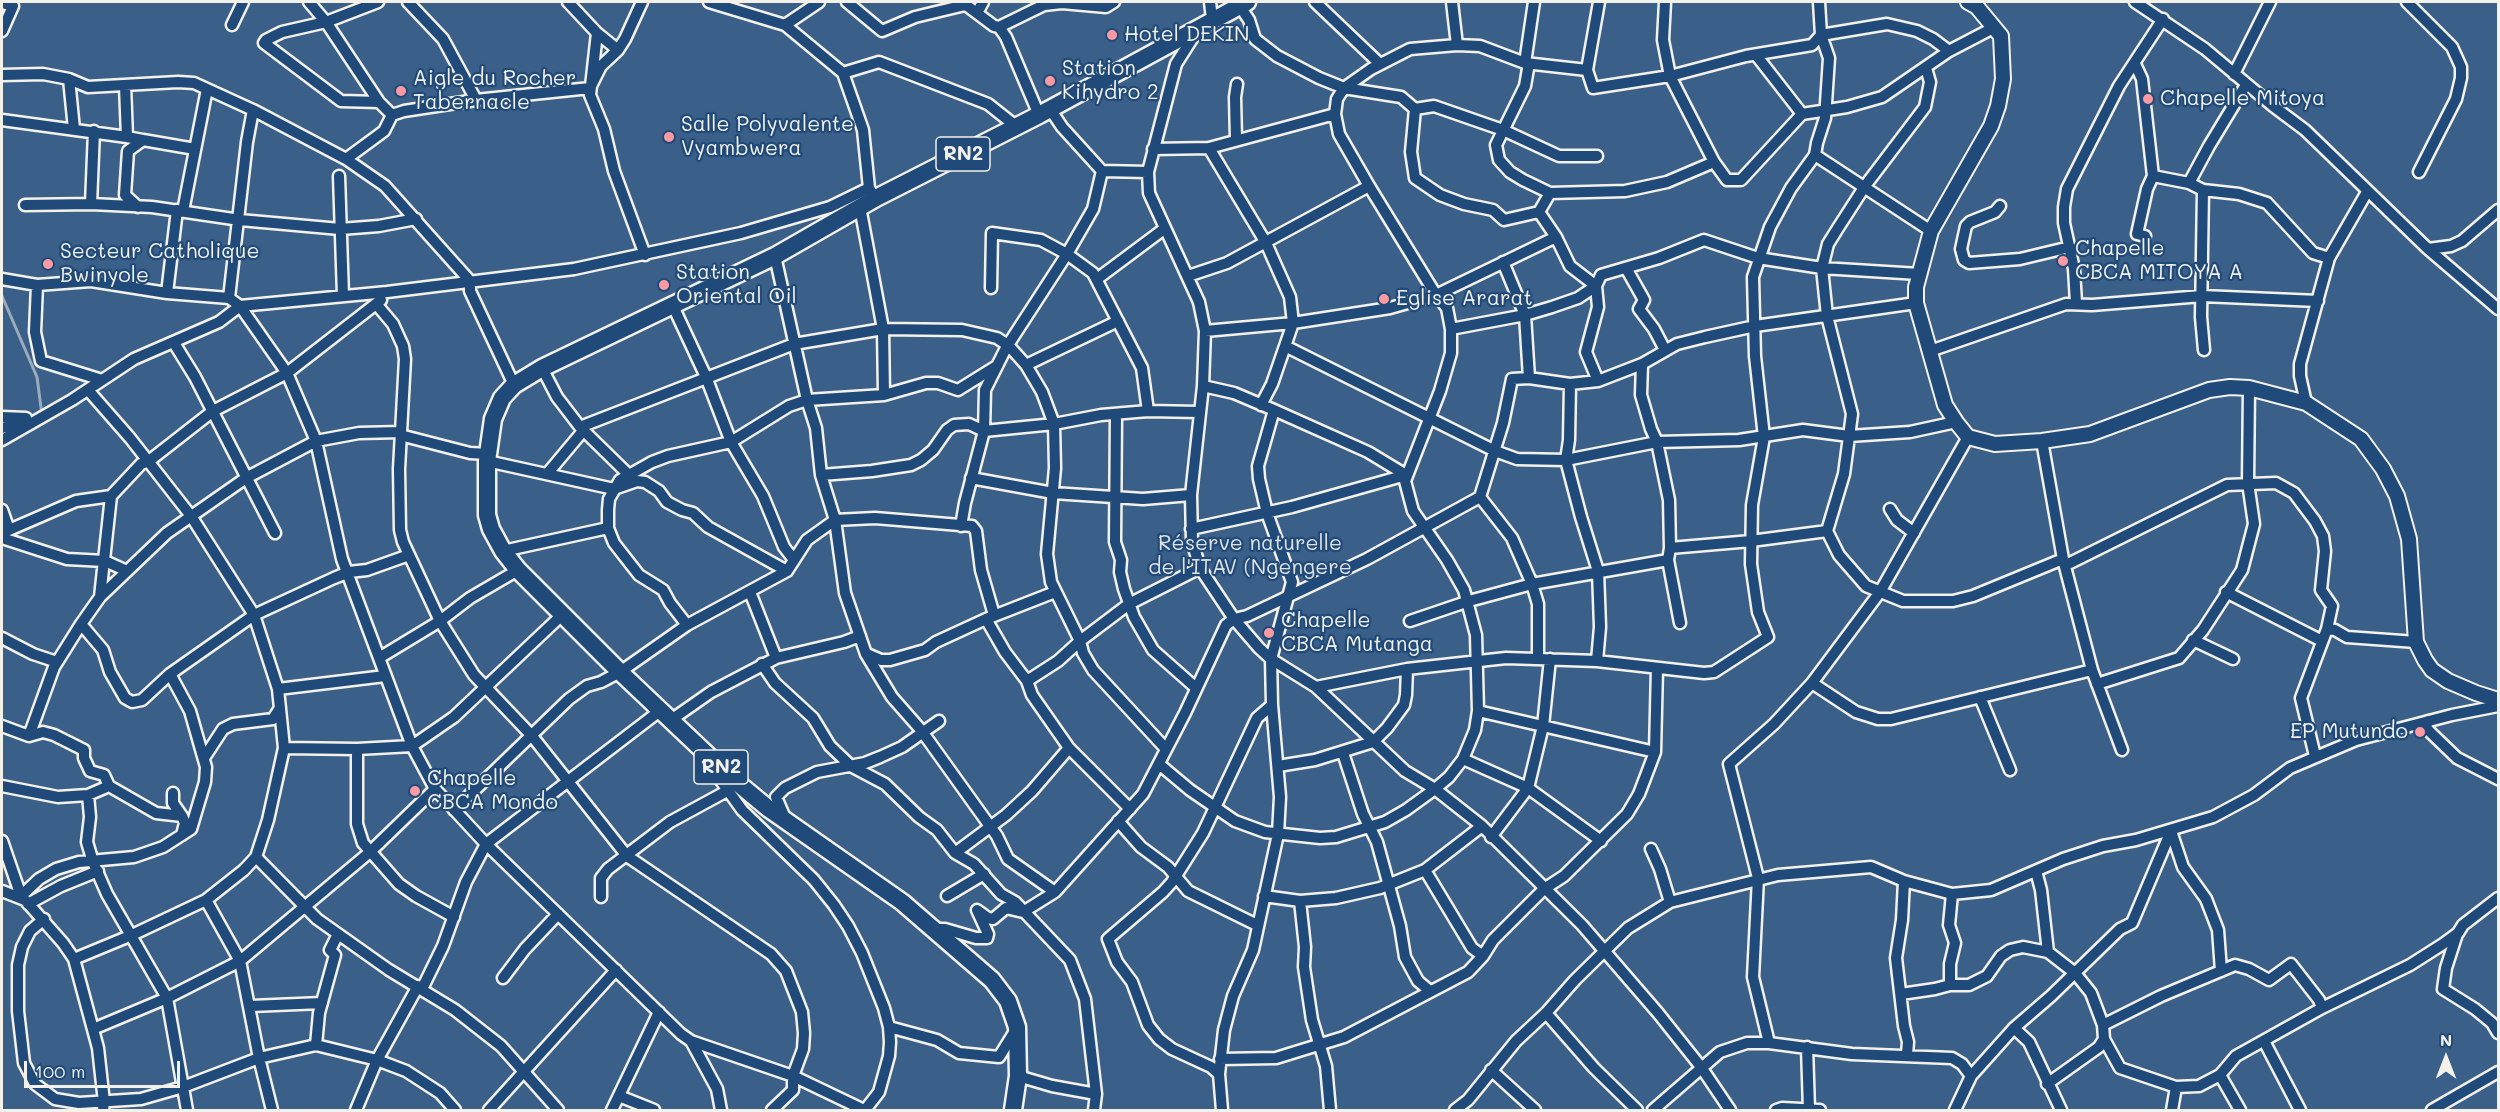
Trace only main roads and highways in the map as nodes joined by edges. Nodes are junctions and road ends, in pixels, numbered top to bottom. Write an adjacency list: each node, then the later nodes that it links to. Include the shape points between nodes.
1 (1968, 2): 3 (main road, via 2001,36 2003,79 1991,126 1931,231 1916,303 1945,405 1956,422 1968,437 1995,444 2090,434 2209,390 2230,387 2306,403 2361,439 2383,469 2401,505 2409,539 2416,642 2432,670 2467,689)
2 (1243, 3): 4 (highway, RN2, via 1017,127 873,193 860,207 775,256 542,368 514,385 502,398 493,419 487,457 487,515 503,551 620,672 734,780 788,823 879,884 992,980 1008,1001 1017,1027 1018,1076)
3 (2499, 700)
4 (1013, 1110)

